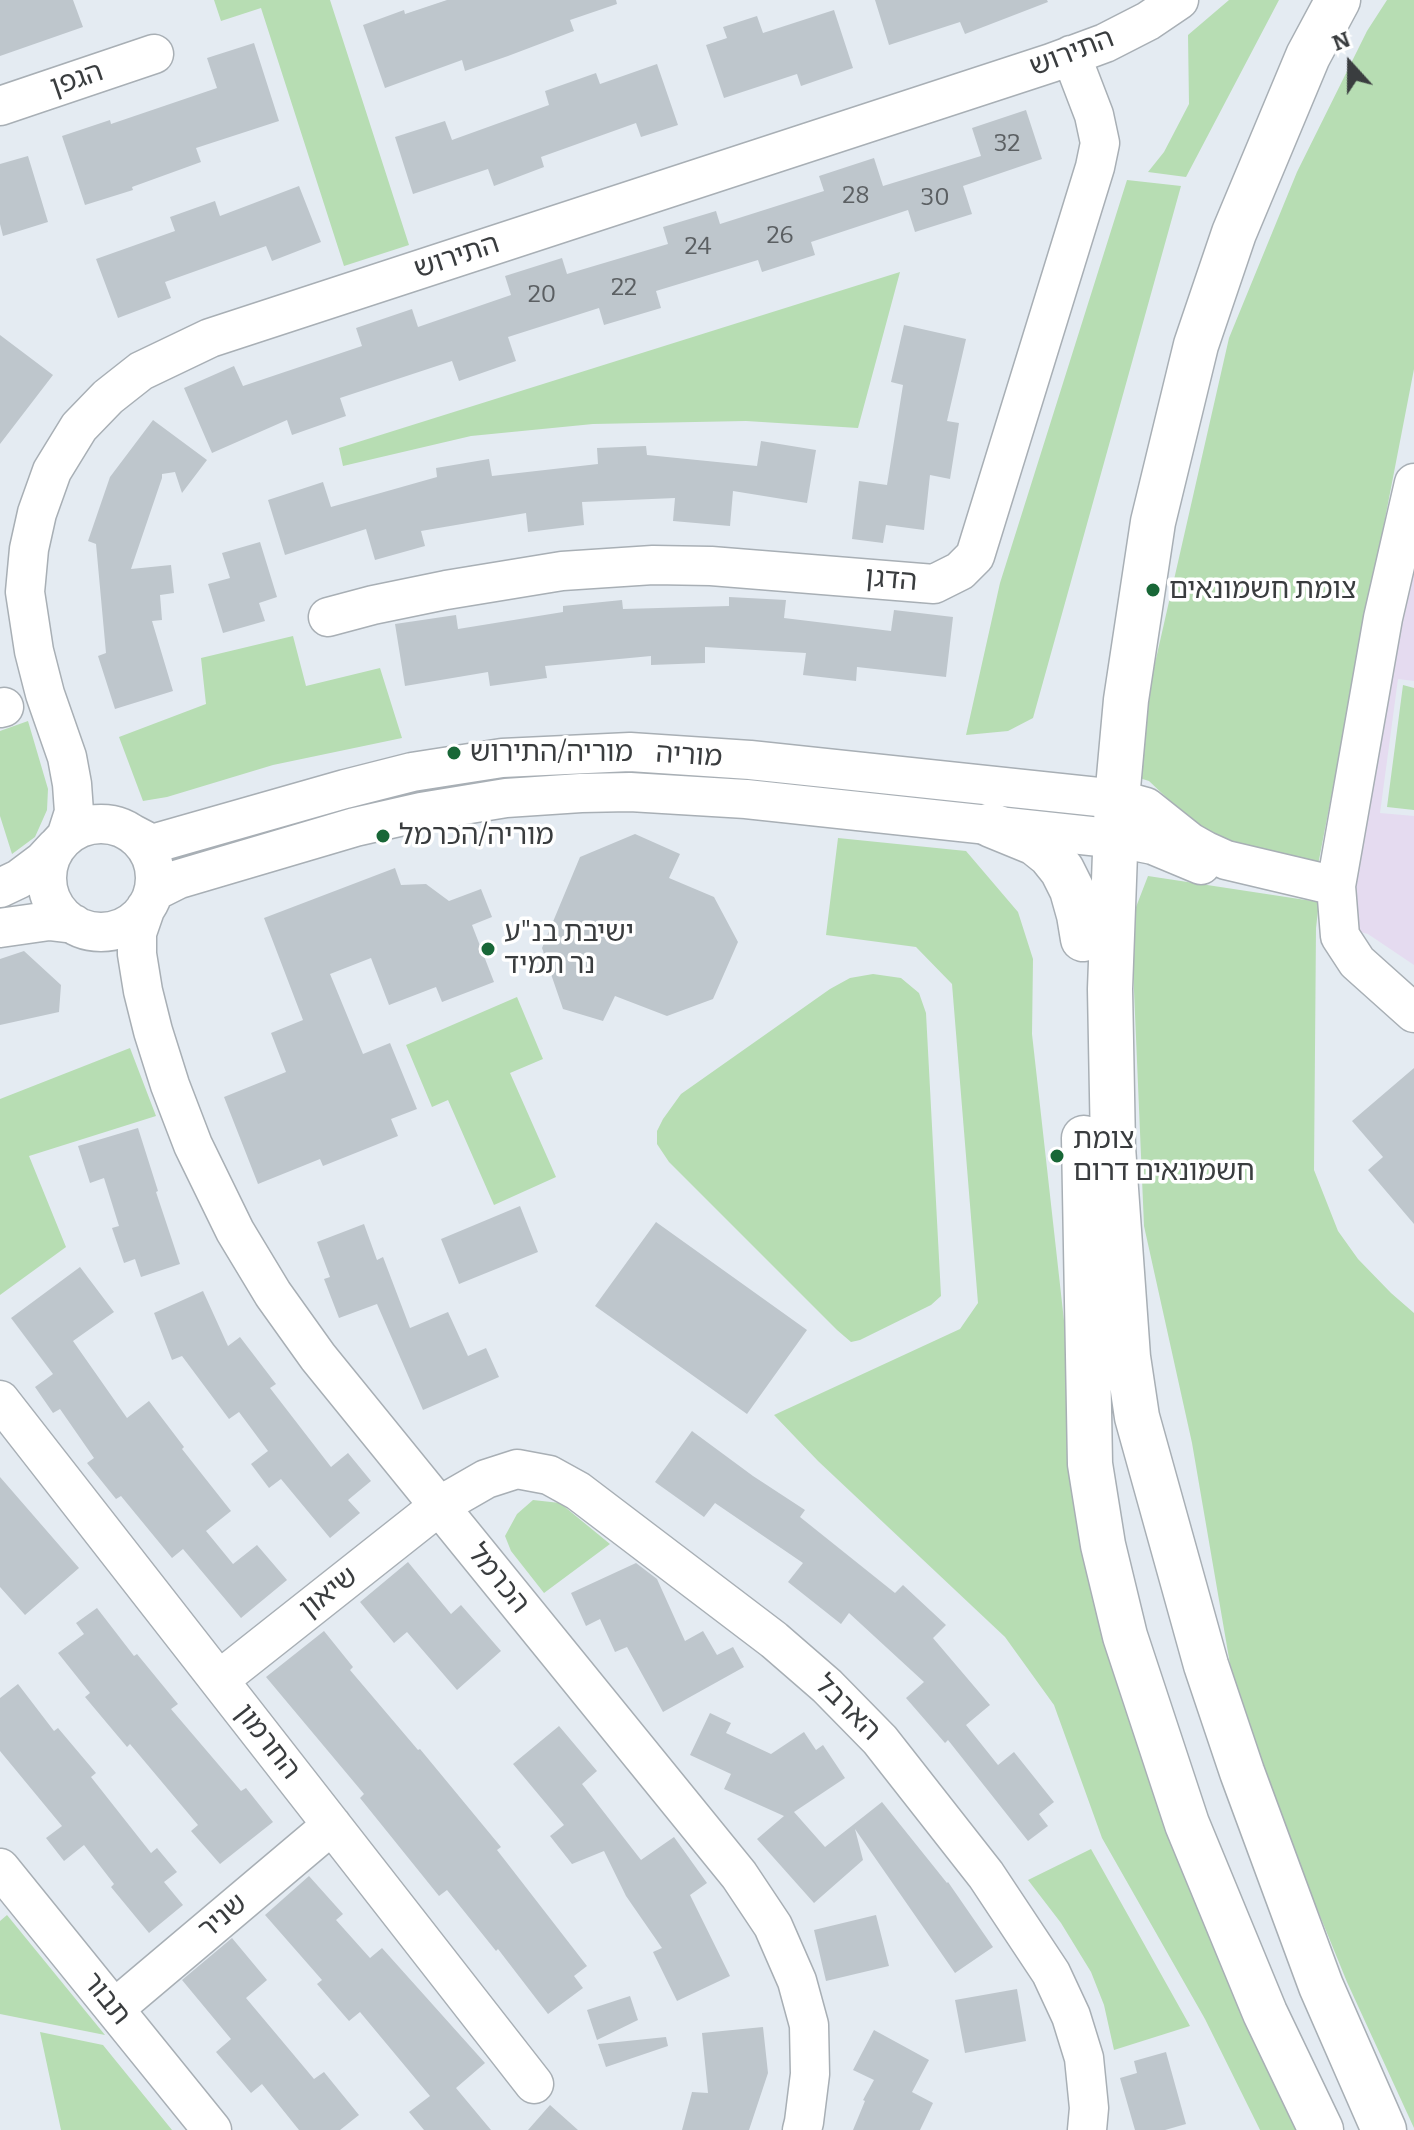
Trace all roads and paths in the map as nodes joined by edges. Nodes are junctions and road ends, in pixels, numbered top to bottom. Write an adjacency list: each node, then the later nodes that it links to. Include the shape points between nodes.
1 (1179, 0): 5 (street, התירוש, via 1105,43)
2 (1310, 0): 11 (main road, via 1236,160 1172,338 1121,545 1098,699)
3 (1338, 0): 11 (main road, via 1270,143 1196,345 1153,522)
4 (154, 54): 6 (street, הגפן)
5 (1071, 55): 8 (street, התירוש, via 210,338 141,371 79,427 52,471); 9 (street, הדגן, via 1100,143 1095,167 975,556 960,571 934,584 711,566 562,571)
6 (0, 106)
7 (1413, 494): 15 (street, via 1383,618)
8 (13, 590): 10 (street, התירוש)
9 (328, 617)
10 (67, 757): 13 (street, התירוש, via 95,809); 14 (street, התירוש, via 74,812)
11 (1102, 818): 12 (street, מוריה); 13 (street, מוריה, via 750,760 630,752 502,758 412,772 152,844); 15 (street, via 1191,862 1264,870); 20 (main road); 34 (main road, via 1113,1147 1137,1417 1206,1665 1242,1772 1321,1986)
12 (991, 825): 17 (street, מוריה, via 684,794 506,798 355,827 179,879); 20 (main road, via 1035,843 1056,863 1072,890)
13 (120, 829): 14 (street, via 95,825 78,829); 17 (street, via 142,843 151,858 155,875)
14 (61, 842): 16 (street, via 43,861); 18 (street, via 50,860 47,886 57,910)
15 (1336, 886): 21 (street, via 1340,936 1357,962)
16 (0, 888)
17 (150, 900): 18 (street, via 121,928 105,932); 22 (street, הכרמל, via 137,933 137,954)
18 (80, 927): 19 (street, via 49,921); 22 (street, הכרמל, via 123,971)
19 (0, 928)
20 (1083, 939): 33 (main road, via 1090,1464 1103,1545 1125,1636 1187,1824 1265,2013)
21 (1414, 1013)
22 (153, 1031): 24 (street, הכרמל, via 193,1145 242,1244 318,1357)
23 (0, 1400): 25 (street, החרמון)
24 (439, 1506): 25 (street, שיאון); 31 (street, הכרמל, via 739,1875 773,1926 809,2025 810,2074); 32 (street, הארבל, via 486,1479 517,1469 549,1475 602,1509 827,1686 880,1740 986,1875 1051,1973 1084,2058)
25 (219, 1680): 26 (street, החרמון)
26 (332, 1825): 28 (street, שניר); 29 (street, החרמון)
27 (3, 1880): 28 (street, תבור)
28 (114, 2009): 30 (street, תבור)
29 (534, 2084)
30 (212, 2130)
31 (802, 2130)
32 (1087, 2130)
33 (1321, 2130)
34 (1384, 2130)

